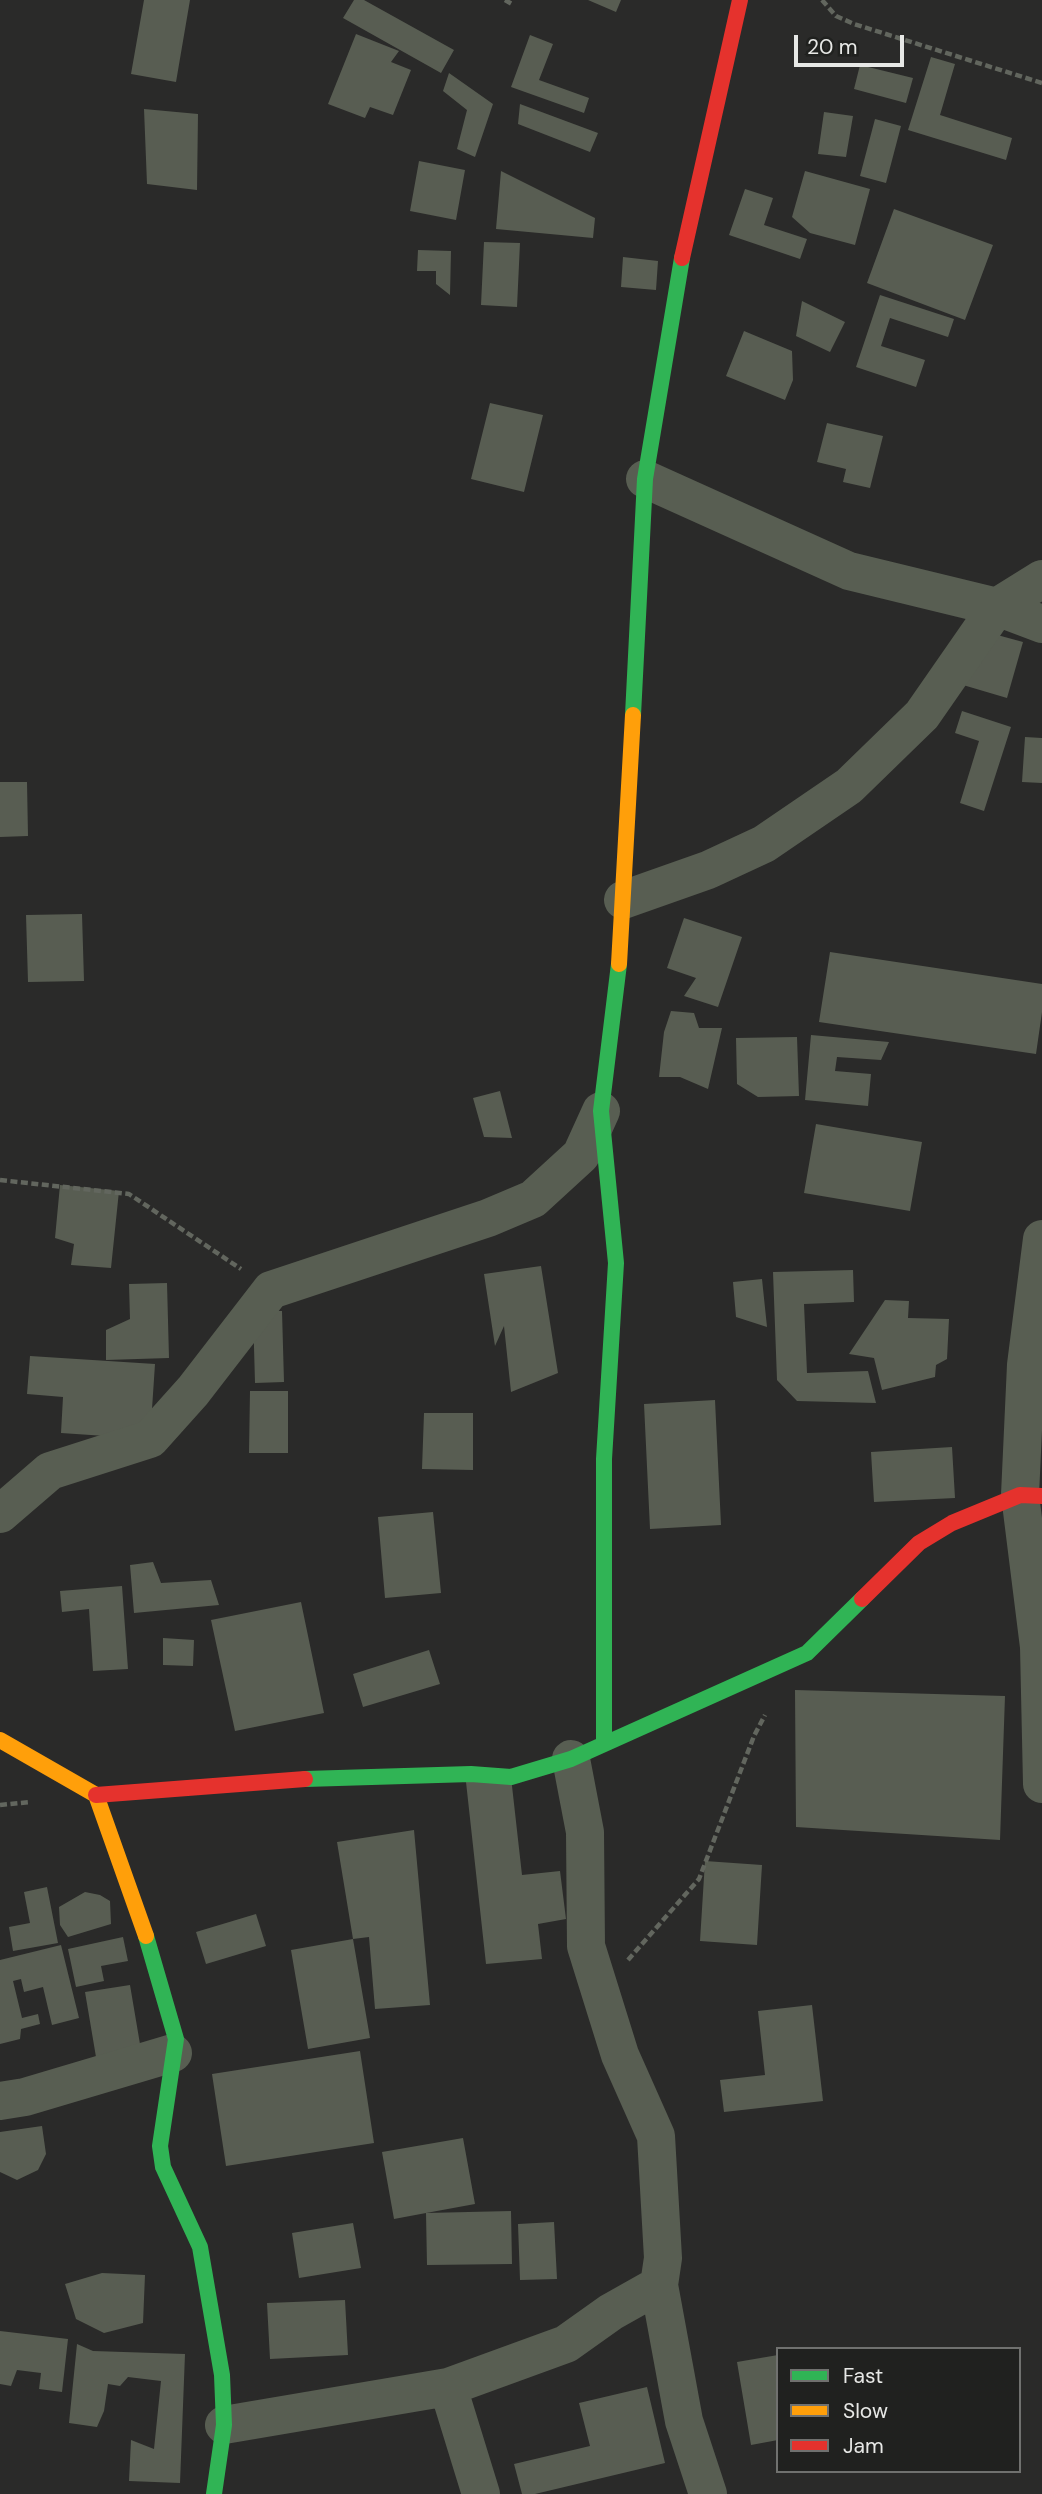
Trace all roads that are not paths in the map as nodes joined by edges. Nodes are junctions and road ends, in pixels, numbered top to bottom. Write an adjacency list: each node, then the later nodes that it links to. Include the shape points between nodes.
1 (740, 0): 2 (street, via 681,261)
2 (645, 479): 4 (street, via 849,571); 6 (street)
3 (1042, 579): 4 (street)
4 (997, 607): 5 (street); 6 (street, via 922,715 849,786 764,844)
5 (1042, 624)
6 (623, 900): 7 (street, via 618,992)
7 (601, 1111): 10 (street, via 581,1155 533,1199 271,1290 150,1439 50,1471); 12 (street, via 616,1263)
8 (1042, 1239): 9 (street, via 1026,1364)
9 (1031, 1495): 12 (street, via 952,1522 919,1543 807,1653); 13 (street)
10 (0, 1514)
11 (0, 1740): 14 (street)
12 (588, 1752): 14 (street, via 511,1777 471,1774 285,1780); 17 (street, via 586,1946 642,2110 656,2136 663,2258)
13 (1042, 1784)
14 (96, 1795): 15 (street, via 155,1961 176,2039)
15 (173, 2053): 16 (street); 19 (street, via 160,2146 163,2167 200,2247 222,2375)
16 (0, 2101)
17 (659, 2285): 18 (street, via 566,2344); 22 (street, via 684,2421)
18 (447, 2387): 19 (street); 21 (street)
19 (224, 2425): 20 (street)
20 (214, 2494)
21 (481, 2494)
22 (708, 2494)

